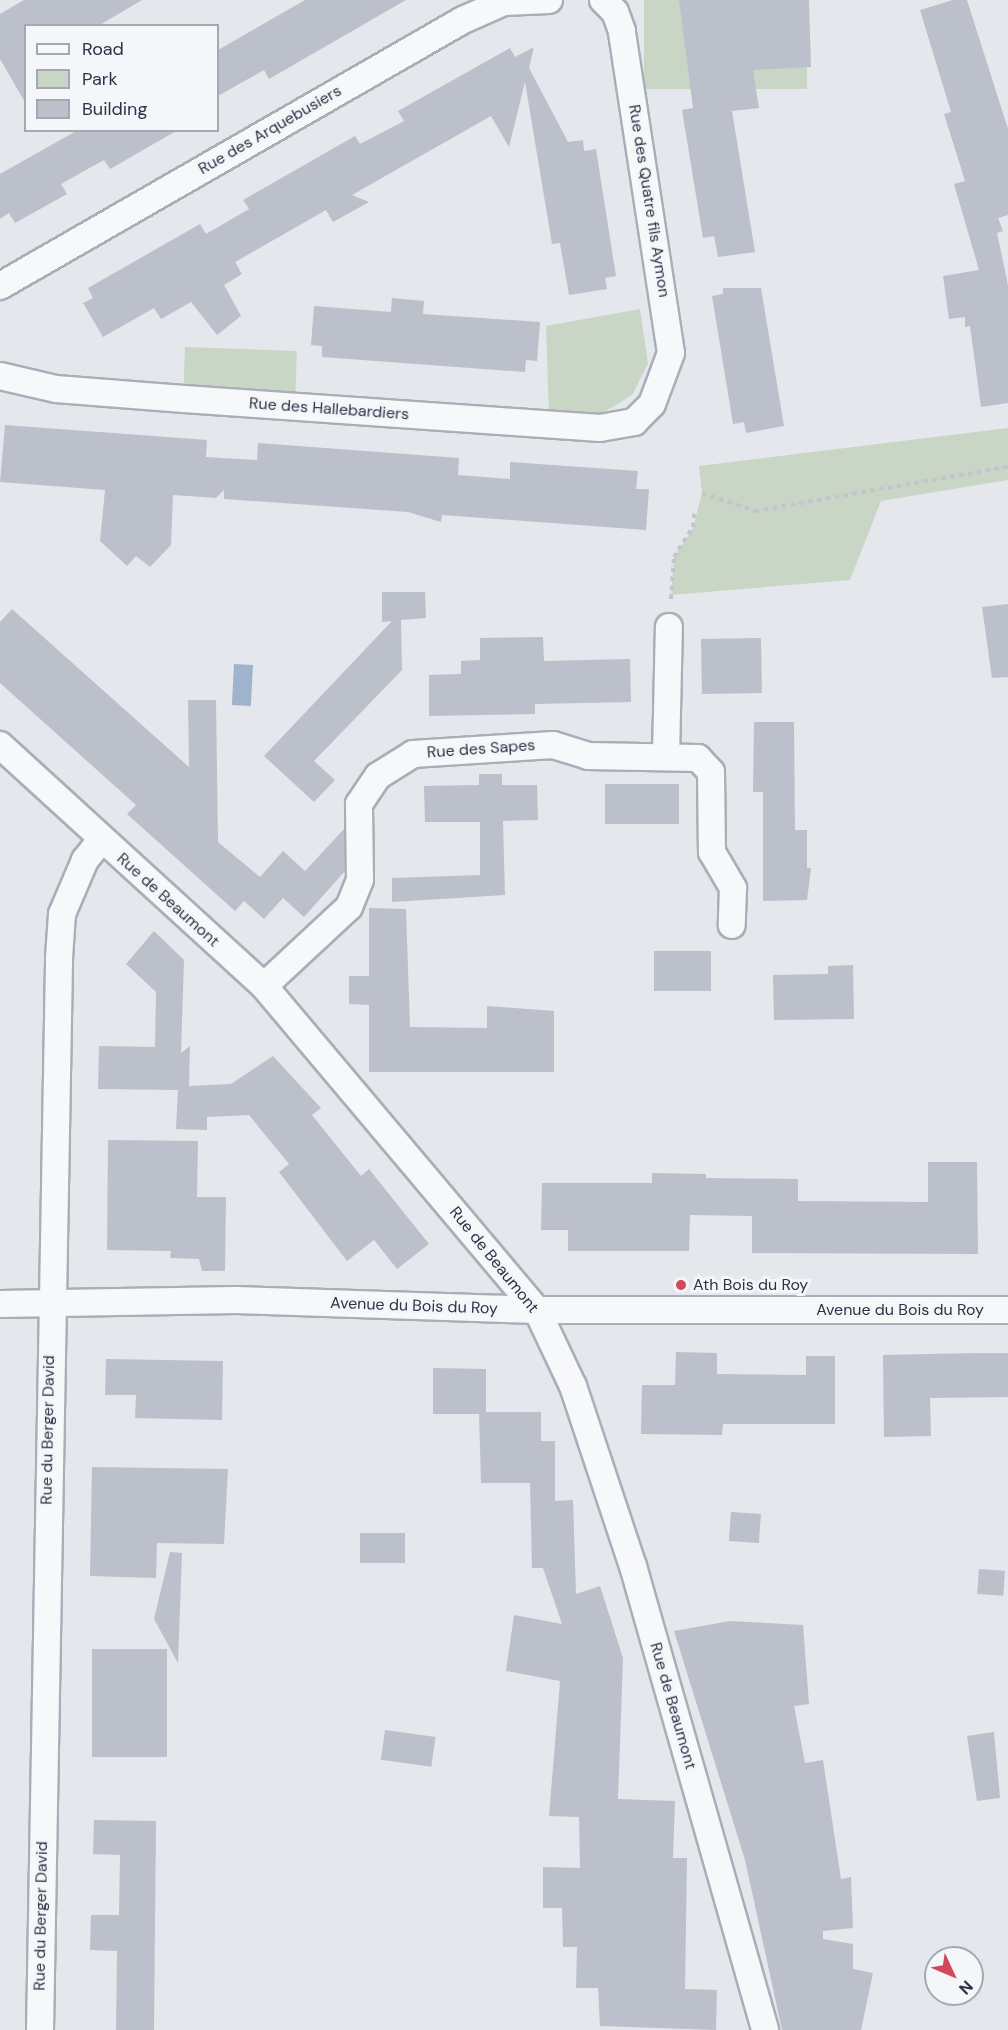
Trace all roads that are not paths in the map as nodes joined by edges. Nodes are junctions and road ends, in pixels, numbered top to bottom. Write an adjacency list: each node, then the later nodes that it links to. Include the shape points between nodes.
1 (549, 0): 3 (street, Rue des Arquebusiers, via 504,2 464,20)
2 (603, 0): 5 (street, Rue des Quatre fils Aymon, via 615,12 622,31 671,353)
3 (0, 286)
4 (0, 376): 5 (street, Rue des Hallebardiers, via 56,389 600,428 634,422)
5 (652, 404)
6 (669, 627): 8 (street)
7 (0, 745): 9 (street, Rue de Beaumont)
8 (666, 756): 10 (street, Rue des Sapes, via 698,758 711,772 712,852 733,888); 11 (street, Rue des Sapes, via 588,756 553,745 413,754 394,762 367,788 359,804 360,880 349,907)
9 (101, 840): 11 (street, Rue de Beaumont); 13 (street, Rue du Berger David, via 85,860 62,914)
10 (732, 925)
11 (264, 986): 14 (street, Rue de Beaumont)
12 (0, 1304): 13 (street, Avenue du Bois du Roy)
13 (50, 1304): 14 (street, Avenue du Bois du Roy, via 236,1300); 16 (street, Rue du Berger David)
14 (537, 1310): 15 (street, Avenue du Bois du Roy); 17 (street, Rue de Beaumont, via 573,1386 633,1566)
15 (1008, 1310)
16 (40, 2030)
17 (765, 2030)

